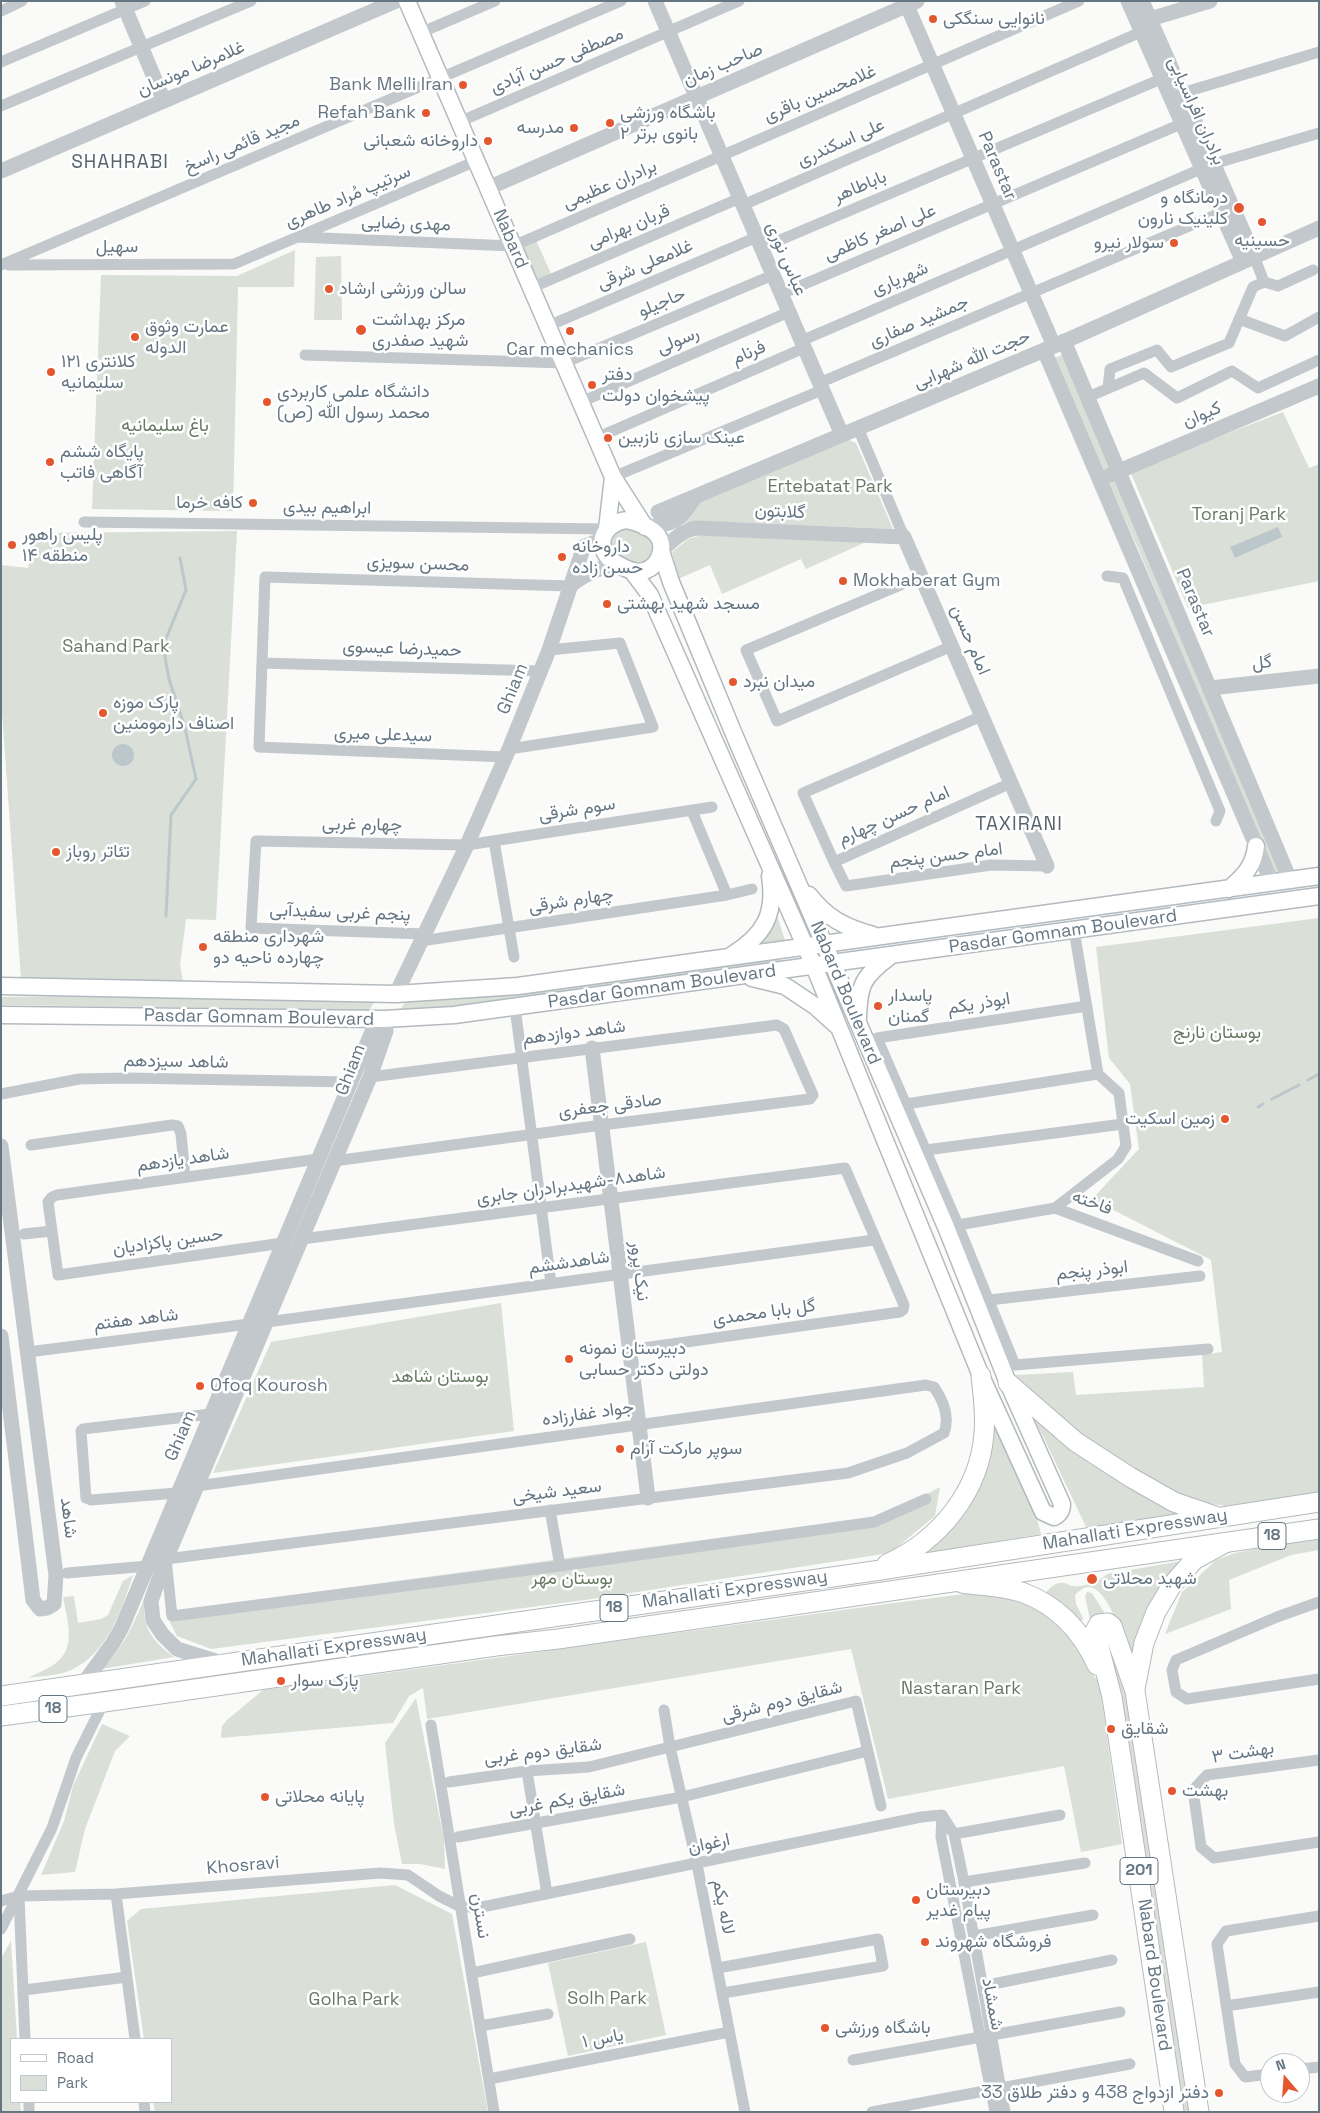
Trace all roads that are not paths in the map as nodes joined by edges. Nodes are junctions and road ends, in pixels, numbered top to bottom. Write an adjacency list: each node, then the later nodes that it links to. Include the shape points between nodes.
1 (22, 1): 16 (street)
2 (145, 1): 15 (street)
3 (251, 1): 21 (street)
4 (396, 1): 29 (street, غلامرضا مونسان)
5 (407, 1): 20 (main road, Nabard)
6 (495, 1): 20 (street)
7 (622, 1): 25 (street, مجید قائمی راسخ)
8 (655, 1): 18 (street, عباس نوری)
9 (739, 1): 18 (street, مصطفی حسن آبادی)
10 (1080, 1): 24 (street, غلامحسین باقری)
11 (1128, 1): 19 (street, برادران افراسیابی)
12 (1142, 1): 17 (street, برادران افراسیابی)
13 (1210, 1): 17 (street)
14 (910, 3): 24 (street, Parastar); 28 (street, صاحب زمان)
15 (123, 6): 21 (street); 23 (street)
16 (1, 11)
17 (1150, 19): 27 (street, برادران افراسیابی)
18 (668, 32): 28 (street, عباس نوری); 32 (street, مصطفی حسن آبادی)
19 (1141, 32): 26 (street, برادران افراسیابی); 31 (street, علی اسکندری)
20 (420, 33): 25 (main road, Nabard)
21 (141, 48): 29 (street); 30 (street)
22 (1319, 52): 27 (street)
23 (1, 62)
24 (932, 65): 31 (street, Parastar); 35 (street, غلامحسین باقری)
25 (440, 78): 32 (main road, Nabard); 51 (street, مجید قائمی راسخ)
26 (1161, 79): 33 (street, برادران افراسیابی); 36 (street, باباطاهر)
27 (1182, 93): 38 (street, برادران افراسیابی)
28 (696, 97): 35 (street, عباس نوری); 40 (street, صاحب زمان)
29 (164, 101): 39 (street, غلامرضا مونسان)
30 (1, 106)
31 (953, 113): 36 (street, Parastar); 41 (street, علی اسکندری)
32 (459, 122): 37 (main road, Nabard)
33 (1181, 124): 38 (street, برادران افراسیابی); 42 (street, علی اصغر کاظمی)
34 (1319, 133): 38 (street, شهریاری)
35 (722, 156): 41 (street, عباس نوری); 47 (street, برادران عظیمی)
36 (973, 158): 42 (street, Parastar); 46 (street, باباطاهر)
37 (476, 161): 40 (main road, Nabard); 45 (street, سرتیپ مُراد طاهری)
38 (1207, 167): 43 (street, برادران افراسیابی); 48 (street, شهریاری); 49 (street, برادران افراسیابی)
39 (1, 171)
40 (488, 188): 47 (main road, Nabard)
41 (741, 202): 46 (street, عباس نوری); 55 (street, قربان بهرامی)
42 (993, 204): 48 (street, Parastar); 57 (street, علی اصغر کاظمی)
43 (1220, 213): 49 (street, برادران افراسیابی); 56 (street, جمشید صفاری)
44 (1319, 228): 49 (street, حجت الله شهرابی)
45 (298, 237): 47 (street, مهدی رضایی); 50 (street, سرتیپ مُراد طاهری)
46 (759, 242): 53 (street, عباس نوری); 61 (street, غلامعلی شرقی)
47 (513, 246): 55 (main road, Nabard)
48 (1013, 250): 56 (street, Parastar); 62 (street, شهریاری)
49 (1249, 259): 54 (street); 63 (street, حجت الله شهرابی)
50 (234, 264): 51 (street, سهیل)
51 (2, 265)
52 (1313, 270): 54 (street, via 1278,286)
53 (773, 275): 57 (street, عباس نوری); 66 (street, حاجیلو)
54 (1264, 282): 60 (street, via 1253,287)
55 (532, 288): 61 (main road, Nabard)
56 (1032, 293): 63 (street, Parastar); 67 (street, جمشید صفاری)
57 (781, 294): 58 (street, عباس نوری)
58 (789, 312): 62 (street, عباس نوری); 71 (street, رسولى)
59 (1319, 317): 60 (street, via 1285,336)
60 (1239, 319): 69 (street, via 1229,343 1171,367 1157,350 1110,369)
61 (548, 326): 66 (main road, Nabard)
62 (803, 344): 67 (street, عباس نوری); 74 (street, فرنام)
63 (1054, 346): 70 (street, Parastar); 72 (street, حجت الله شهرابی); 77 (street, Parastar)
64 (305, 355): 66 (street)
65 (1319, 360): 69 (street, via 1258,388 1232,371 1177,398 1144,373)
66 (564, 363): 71 (main road, Nabard)
67 (821, 386): 73 (street, عباس نوری); 76 (street, جمشید صفاری)
68 (1319, 386): 75 (street, کیوان)
69 (1108, 388): 70 (street)
70 (1088, 397): 75 (street, Parastar)
71 (581, 402): 74 (main road, Nabard)
72 (858, 428): 73 (street, حجت الله شهرابی); 83 (street, امام حسن)
73 (842, 435): 78 (street, حجت الله شهرابی)
74 (596, 438): 76 (main road, Nabard)
75 (1119, 471): 77 (street, کیوان); 96 (street, Parastar)
76 (614, 477): 81 (main road, Nabard); 82 (main road)
77 (1100, 480): 89 (street, Parastar)
78 (695, 497): 79 (street, حجت الله شهرابی); 81 (street, via 681,517 666,525)
79 (658, 512)
80 (84, 522): 82 (street, ابراهیم بیدی, via 569,528)
81 (645, 527): 82 (main road, via 628,520 612,524); 84 (main road, via 658,536)
82 (605, 534): 85 (main road, via 604,552); 88 (street, Ghiam, via 584,546)
83 (904, 537): 84 (street, گلابتون, via 696,528 686,530); 86 (street, امام حسن)
84 (661, 551): 85 (main road, via 659,559 648,570); 113 (main road, Nabard Boulevard)
85 (626, 568): 88 (street, via 611,565 583,575); 108 (main road, Nabard Boulevard, via 650,595)
86 (922, 576): 90 (street, امام حسن); 90 (street, via 746,650 778,721)
87 (1107, 576): 92 (street, via 1123,578)
88 (570, 586): 91 (street, Ghiam); 93 (street, محسن سویزی, via 265,577)
89 (1171, 645): 92 (street); 106 (street, Parastar)
90 (952, 646): 97 (street, امام حسن)
91 (549, 650): 94 (street, Ghiam); 98 (street, سیدعلی میری, via 620,643 653,727)
92 (1154, 652): 102 (street, via 1220,811)
93 (262, 663): 94 (street, حمیدرضا عیسوی); 98 (street, سیدعلی میری, via 259,747)
94 (540, 671): 98 (street, Ghiam)
95 (1319, 676): 96 (street, گل)
96 (1210, 688): 110 (street, Parastar)
97 (982, 716): 99 (street, امام حسن); 107 (street, امام حسن چهارم, via 803,793)
98 (508, 753): 105 (street, Ghiam)
99 (1011, 783): 107 (street, امام حسن چهارم); 109 (street, امام حسن)
100 (712, 807): 101 (street, سوم شرقی)
101 (692, 811): 104 (street, سوم شرقی); 116 (street)
102 (1216, 821)
103 (256, 841): 105 (street, چهارم غربی); 121 (street, پنجم غربی سفیدآبی, via 251,928)
104 (494, 841): 105 (street, سوم شرقی); 118 (street)
105 (467, 845): 121 (street, Ghiam)
106 (1256, 846): 112 (street, Parastar); 115 (main road, via 1251,866 1243,878)
107 (834, 862): 109 (street, امام حسن پنجم, via 846,886 992,865)
108 (768, 864): 123 (main road, Nabard Boulevard); 126 (main road, via 772,887 767,922 749,944)
109 (1047, 866)
110 (1288, 875): 111 (main road, Pasdar Gomnam Boulevard); 112 (main road, Pasdar Gomnam Boulevard)
111 (1319, 876)
112 (1271, 879): 115 (main road, Pasdar Gomnam Boulevard)
113 (797, 881): 120 (main road, via 819,908 838,923); 122 (main road, Nabard Boulevard)
114 (752, 888): 116 (street, چهارم شرقی)
115 (1228, 889): 120 (main road, Pasdar Gomnam Boulevard)
116 (727, 895): 118 (street, چهارم شرقی)
117 (1319, 896): 119 (main road, Pasdar Gomnam Boulevard)
118 (509, 929): 121 (street, چهارم شرقی); 125 (street)
119 (1074, 930): 124 (main road, Pasdar Gomnam Boulevard); 132 (street)
120 (880, 937): 122 (main road, Pasdar Gomnam Boulevard)
121 (423, 938): 131 (street, Ghiam)
122 (825, 944): 123 (main road, Pasdar Gomnam Boulevard); 127 (main road, Nabard Boulevard)
123 (805, 947): 126 (main road, Pasdar Gomnam Boulevard); 128 (main road, Nabard Boulevard)
124 (891, 956): 127 (main road, Pasdar Gomnam Boulevard); 136 (main road, via 872,969 860,989)
125 (514, 958)
126 (727, 958): 131 (main road, Pasdar Gomnam Boulevard, via 518,986)
127 (833, 964): 128 (main road, Pasdar Gomnam Boulevard); 136 (main road, Nabard Boulevard)
128 (814, 966): 129 (main road, Pasdar Gomnam Boulevard); 138 (main road, Nabard Boulevard)
129 (743, 976): 135 (main road, Pasdar Gomnam Boulevard, via 488,1011); 138 (main road, via 785,986 816,1006)
130 (1, 986): 131 (main road, Pasdar Gomnam Boulevard)
131 (396, 994)
132 (1087, 1006): 141 (street); 145 (street, ابوذر یکم, via 877,1038)
133 (1, 1015): 135 (main road, Pasdar Gomnam Boulevard)
134 (516, 1015): 140 (street)
135 (384, 1019): 142 (street, Ghiam, via 386,1031); 143 (street, Ghiam, via 374,1027)
136 (858, 1023): 179 (main road, Nabard Boulevard, via 946,1227)
137 (782, 1026): 139 (street, شاهد دوازدهم); 146 (street, صادقی جعفری, via 813,1092 810,1099)
138 (839, 1028): 178 (main road, Nabard Boulevard)
139 (592, 1048): 140 (street, شاهد دوازدهم); 146 (street, نیک پرور)
140 (521, 1057): 142 (street, شاهد دوازدهم); 148 (street)
141 (1098, 1074): 145 (street); 147 (street, فاخته, via 1119,1093)
142 (370, 1078): 153 (street, Ghiam)
143 (350, 1082): 144 (street, شاهد سیزدهم, via 79,1079); 152 (street, Ghiam)
144 (1, 1094)
145 (906, 1104): 151 (street)
146 (602, 1124): 148 (street, صادقی جعفری); 155 (street, نیک پرور)
147 (1123, 1124): 151 (street); 157 (street, فاخته, via 1126,1146 1118,1159)
148 (532, 1134): 153 (street, صادقی جعفری); 156 (street)
149 (31, 1145): 154 (street, via 178,1126)
150 (1, 1146): 176 (street, شاهد)
151 (926, 1150): 158 (street)
152 (318, 1159): 154 (street, شاهد یازدهم); 163 (street, Ghiam)
153 (334, 1162): 161 (street, Ghiam)
154 (185, 1177): 159 (street, شاهد یازدهم, via 52,1197 48,1202)
155 (611, 1198): 156 (street, شاهد۸-شهیدبرادران جابری); 162 (street, شاهد۸-شهیدبرادران جابری, via 845,1168); 165 (street, نیک پرور)
156 (542, 1208): 161 (street, شاهد۸-شهیدبرادران جابری); 167 (street)
157 (1056, 1208): 158 (street); 164 (street, فاخته)
158 (958, 1225): 168 (street)
159 (52, 1231): 160 (street); 163 (street, حسین پاکزادیان, via 58,1275)
160 (24, 1234)
161 (302, 1239): 169 (street, Ghiam)
162 (874, 1240): 165 (street, شاهدششم); 175 (street, گل بابا محمدی, via 904,1305 900,1312)
163 (283, 1243): 172 (street, Ghiam)
164 (1198, 1261)
165 (620, 1273): 167 (street, شاهدششم); 175 (street, نیک پرور)
166 (1200, 1276): 168 (street, ابوذر پنجم)
167 (552, 1283): 170 (street, شاهدششم)
168 (989, 1300): 174 (street, via 1015,1365)
169 (276, 1302): 170 (street, شاهدششم, via 282,1312 288,1314); 171 (street, Ghiam)
170 (328, 1314): 171 (street, شاهدششم)
171 (267, 1322): 172 (street); 185 (street, Ghiam)
172 (249, 1324): 176 (street, شاهد هفتم); 180 (street, Ghiam)
173 (1, 1336): 177 (street, شاهد)
174 (1208, 1349)
175 (629, 1350): 181 (street, نیک پرور)
176 (28, 1352): 177 (street, شاهد, via 56,1575 54,1604 40,1609 33,1600)
177 (2, 1355)
178 (982, 1376): 184 (main road, Nabard Boulevard); 196 (main road, via 984,1435 975,1474 965,1495 930,1537 899,1559)
179 (1008, 1383): 183 (main road, Nabard Boulevard); 191 (main road, via 1076,1442 1130,1478 1174,1502)
180 (211, 1414): 186 (street, Ghiam); 186 (street, via 83,1428 81,1431 86,1498)
181 (638, 1424): 182 (street, جواد غفارزاده, via 926,1385 934,1386 945,1410 947,1425); 185 (street, جواد غفارزاده); 187 (street, نیک پرور)
182 (944, 1433): 187 (street, سعید شیخی, via 907,1453 848,1473)
183 (1031, 1433): 184 (main road, via 1033,1449 1028,1457); 184 (main road, Nabard Boulevard, via 1062,1504 1062,1510 1054,1517 1043,1512)
184 (1011, 1443)
185 (197, 1486): 194 (street, Ghiam)
186 (177, 1493): 197 (street, Ghiam)
187 (648, 1498): 190 (street, سعید شیخی)
188 (926, 1499): 195 (street, via 874,1522)
189 (1319, 1502): 191 (main road, Mahallati Expressway / 18)
190 (550, 1510): 194 (street, سعید شیخی); 195 (street)
191 (1218, 1517): 196 (main road, Mahallati Expressway / 18)
192 (1319, 1529): 193 (main road, Mahallati Expressway / 18)
193 (1226, 1542): 199 (main road, Mahallati Expressway / 18); 209 (main road, via 1194,1560 1172,1585 1144,1642)
194 (166, 1559): 195 (street, via 172,1616); 200 (street, Ghiam)
195 (560, 1566)
196 (874, 1570): 202 (main road, Mahallati Expressway / 18)
197 (146, 1571): 198 (street); 200 (street, via 150,1582); 208 (street, Ghiam, via 122,1627)
198 (67, 1573)
199 (956, 1582): 204 (main road, Mahallati Expressway / 18); 211 (main road, via 1012,1590 1049,1606 1074,1626 1093,1656)
200 (158, 1583): 206 (street, Ghiam, via 151,1609 153,1620 162,1634 177,1649)
201 (1319, 1602): 207 (street, via 1176,1660 1172,1670 1176,1692 1187,1699)
202 (493, 1625): 203 (main road, Mahallati Expressway / 18); 204 (main road, via 484,1634 485,1640)
203 (425, 1635): 205 (main road, via 436,1642 436,1648); 206 (main road, Mahallati Expressway / 18)
204 (496, 1646): 205 (main road, Mahallati Expressway / 18)
205 (425, 1656): 212 (main road, Mahallati Expressway / 18)
206 (223, 1664): 208 (main road, Mahallati Expressway / 18)
207 (1319, 1679)
208 (83, 1684): 210 (main road, Mahallati Expressway / 18)
209 (1135, 1691): 211 (main road, Nabard Boulevard / 201, via 1112,1626 1099,1624 1095,1631); 269 (main road, Nabard Boulevard / 201)
210 (1, 1696)
211 (1112, 1697): 268 (main road, Nabard Boulevard / 201)
212 (104, 1702): 214 (main road, Mahallati Expressway / 18); 234 (street, via 76,1758 52,1828)
213 (664, 1710): 216 (street, لاله یکم)
214 (1, 1716)
215 (431, 1725): 236 (street, نسترن)
216 (670, 1747): 217 (street, شقایق دوم شرقی, via 856,1701); 219 (street, شقایق دوم غربی, via 589,1767); 221 (street, لاله یکم)
217 (868, 1751): 221 (street, شقایق یکم غربی); 222 (street, شقایق دوم شرقی)
218 (1319, 1760): 228 (street, بهشت ۳, via 1207,1775 1193,1790 1202,1847 1214,1858)
219 (527, 1771): 220 (street, شقایق دوم غربی); 225 (street)
220 (449, 1782)
221 (682, 1797): 225 (street, شقایق یکم غربی); 230 (street, لاله یکم)
222 (881, 1806)
223 (942, 1815): 226 (street); 230 (street, ارغوان); 255 (street, شمشاد, via 941,1838)
224 (1060, 1815): 226 (street)
225 (535, 1823): 227 (street, شقایق یکم غربی); 233 (street)
226 (954, 1834): 231 (street, شمشاد)
227 (458, 1837)
228 (1319, 1842)
229 (1085, 1863): 231 (street)
230 (697, 1864): 233 (street, ارغوان); 243 (street, لاله یکم)
231 (964, 1882): 240 (street, شمشاد)
232 (116, 1894): 234 (street, Khosravi); 236 (street, Khosravi, via 380,1872 408,1875); 245 (street)
233 (547, 1894): 236 (street, ارغوان, via 482,1908)
234 (19, 1896): 235 (street, Khosravi); 239 (street); 247 (street)
235 (1, 1901)
236 (461, 1907): 244 (street, نسترن)
237 (1093, 1915): 240 (street)
238 (1319, 1916): 250 (street, via 1226,1930 1217,1944)
239 (1, 1929)
240 (974, 1936): 246 (street, شمشاد)
241 (630, 1939): 244 (street)
242 (1112, 1960): 246 (street)
243 (718, 1968): 248 (street, لاله یکم); 248 (street, via 878,1939 884,1966)
244 (472, 1973): 253 (street, نسترن)
245 (127, 1977): 247 (street); 257 (street)
246 (983, 1986): 255 (street, شمشاد)
247 (24, 1990): 256 (street)
248 (723, 1992): 264 (street, لاله یکم)
249 (1319, 1992): 250 (street)
250 (1226, 2006): 260 (street, via 1235,2064 1245,2077)
251 (1120, 2012): 255 (street)
252 (548, 2014): 253 (street)
253 (480, 2026): 261 (street, نسترن)
254 (724, 2033): 261 (street, یاس ۱)
255 (986, 2037): 258 (street); 262 (street, شمشاد)
256 (26, 2038)
257 (136, 2038)
258 (853, 2060)
259 (1130, 2064): 262 (street)
260 (1260, 2075)
261 (489, 2079): 263 (street, نسترن)
262 (996, 2088): 265 (street); 266 (street, شمشاد); 267 (street, شمشاد)
263 (494, 2112)
264 (745, 2112)
265 (872, 2112)
266 (995, 2112)
267 (1006, 2112)
268 (1174, 2112)
269 (1199, 2112)

